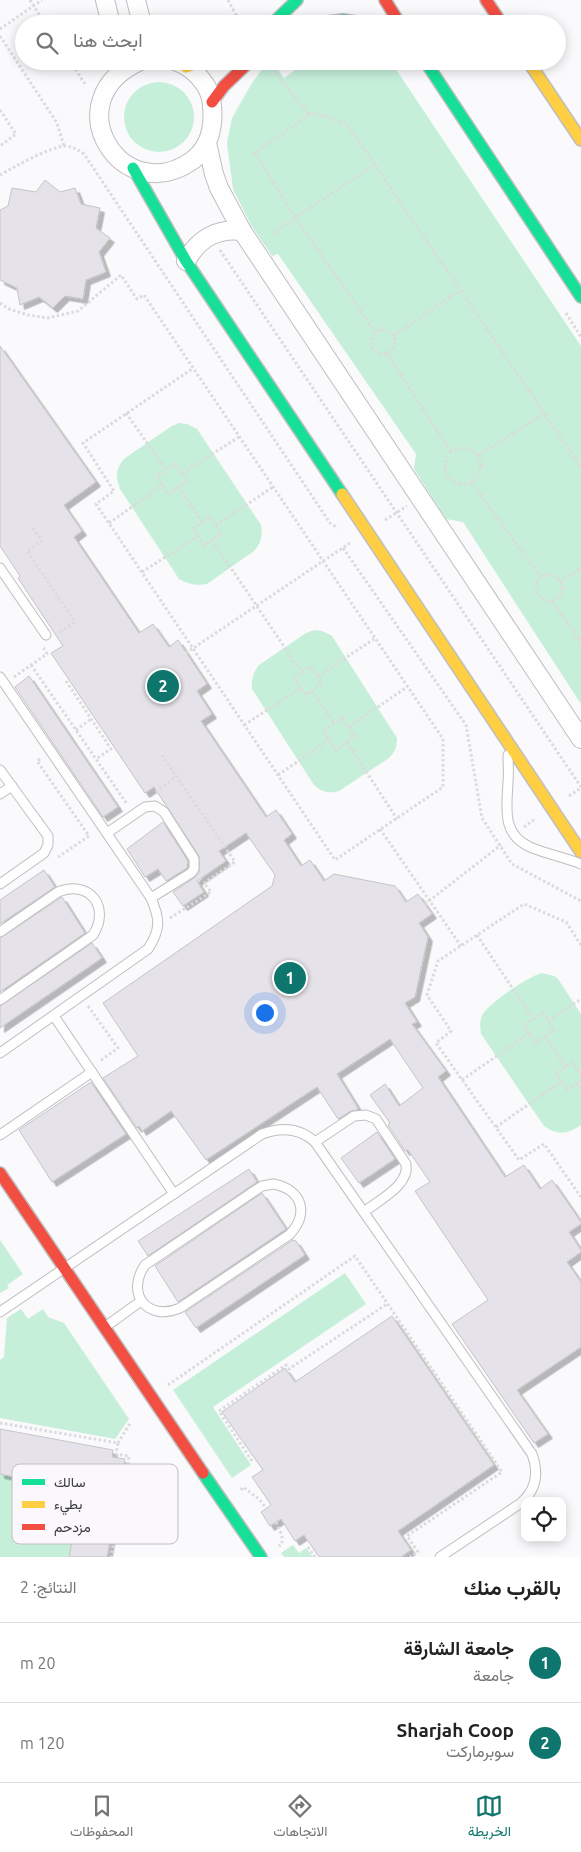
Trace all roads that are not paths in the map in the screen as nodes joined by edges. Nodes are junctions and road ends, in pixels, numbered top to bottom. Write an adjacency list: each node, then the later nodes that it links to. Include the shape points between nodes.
1 (105, 0): 6 (street)
2 (136, 0): 7 (street)
3 (297, 0): 8 (street)
4 (385, 0): 9 (street)
5 (486, 0): 10 (street)
6 (108, 15)
7 (140, 15)
8 (281, 15)
9 (394, 15)
10 (496, 15)
11 (111, 70): 17 (street)
12 (122, 70): 17 (street)
13 (193, 70): 18 (street, via 207,88)
14 (241, 70): 18 (street)
15 (431, 70): 24 (street)
16 (534, 70): 19 (street)
17 (110, 83): 21 (street, via 102,98 99,114 101,131 118,159)
18 (212, 102): 20 (street, via 214,123)
19 (581, 140)
20 (207, 143): 21 (street, via 183,167 149,173); 22 (street, via 219,188)
21 (133, 168): 23 (street)
22 (242, 231): 23 (street, via 210,235 200,242); 28 (street)
23 (186, 261): 29 (street)
24 (581, 297)
25 (0, 568): 26 (lane)
26 (46, 635)
27 (0, 678): 33 (lane)
28 (581, 739)
29 (507, 742): 34 (street); 35 (lane, via 506,818 511,829 527,846)
30 (0, 770): 31 (lane)
31 (12, 786): 32 (lane); 36 (lane, via 48,836 44,853)
32 (0, 794)
33 (107, 833): 37 (lane); 37 (lane, via 145,807 155,806 164,812 194,859 194,869)
34 (581, 852)
35 (581, 864)
36 (0, 884)
37 (151, 898): 40 (lane, via 158,925 148,949)
38 (0, 932): 39 (lane, via 67,888 87,892 94,898 101,917 93,935)
39 (0, 1000)
40 (54, 1016): 41 (lane); 42 (lane)
41 (0, 1053)
42 (91, 1070): 43 (lane); 46 (lane)
43 (0, 1135)
44 (315, 1142): 46 (lane, via 292,1130 271,1130); 47 (lane); 47 (lane, via 354,1116 366,1115 376,1119 407,1169 401,1183)
45 (0, 1173): 48 (street)
46 (174, 1194): 48 (lane)
47 (364, 1212): 53 (lane, via 532,1454 536,1469 531,1492 521,1504)
48 (65, 1269): 50 (lane); 51 (street)
49 (141, 1301): 49 (lane, via 149,1309 170,1313 289,1235 296,1228 301,1208 292,1190 283,1185 262,1186 145,1265 136,1283); 51 (lane)
50 (0, 1312)
51 (104, 1328): 52 (street)
52 (261, 1557)
53 (440, 1557)

